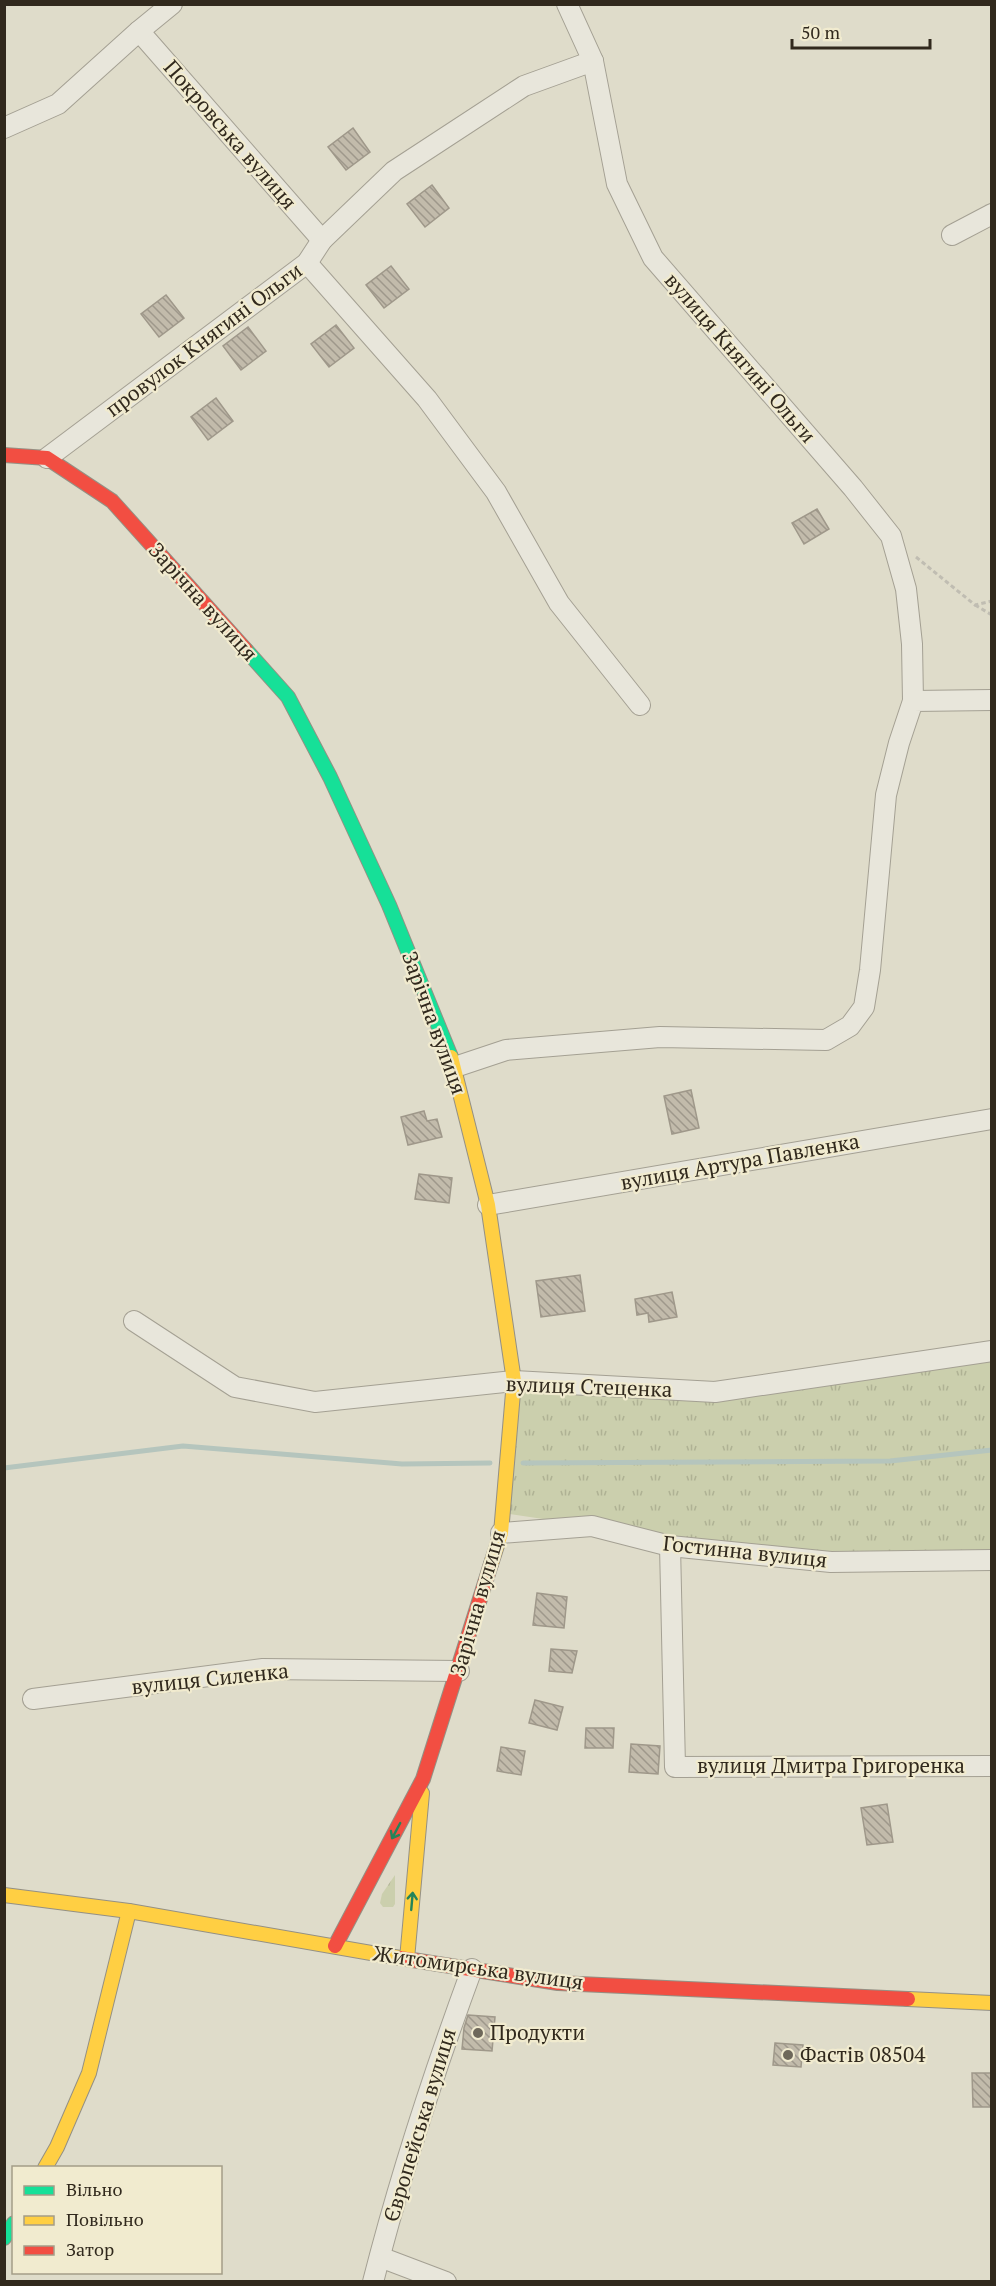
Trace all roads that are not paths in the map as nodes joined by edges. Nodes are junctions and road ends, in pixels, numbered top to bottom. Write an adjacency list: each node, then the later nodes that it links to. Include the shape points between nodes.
1 (172, 4): 3 (street)
2 (567, 4): 4 (street, вулиця Княгині Ольги)
3 (139, 31): 5 (street, via 58,104); 8 (street, Покровська вулиця)
4 (593, 61): 8 (street, провулок Княгині Ольги, via 524,86 394,171); 13 (street, вулиця Княгині Ольги, via 617,184 653,258 891,536 906,589)
5 (4, 128)
6 (992, 214): 7 (street)
7 (952, 235)
8 (322, 240): 9 (street, провулок Княгині Ольги)
9 (307, 263): 11 (street, провулок Княгині Ольги); 14 (street, via 427,399 496,492 559,603)
10 (4, 455): 11 (street, Зарічна вулиця)
11 (47, 458): 15 (street, Зарічна вулиця, via 112,501 288,697 384,895)
12 (992, 700): 13 (street)
13 (913, 701): 15 (street, via 886,795 864,1007 850,1026 826,1040 660,1036 506,1050)
14 (640, 705)
15 (456, 1067): 17 (street, Зарічна вулиця)
16 (992, 1119): 17 (street, вулиця Артура Павленка)
17 (489, 1205): 20 (street, Зарічна вулиця)
18 (134, 1321): 20 (street, вулиця Стеценка, via 235,1387 315,1402)
19 (992, 1352): 20 (street, вулиця Стеценка, via 715,1392)
20 (514, 1381): 21 (street, Зарічна вулиця)
21 (501, 1533): 22 (street, Гостинна вулиця, via 592,1526); 24 (street, Зарічна вулиця)
22 (670, 1546): 23 (street, Гостинна вулиця, via 831,1562); 26 (street, вулиця Дмитра Григоренка, via 675,1767)
23 (992, 1560)
24 (459, 1671): 25 (street, вулиця Силенка, via 263,1669); 27 (street, Зарічна вулиця)
25 (33, 1699)
26 (992, 1766)
27 (423, 1779): 30 (street, Зарічна вулиця, one-way to 30); 31 (street, Зарічна вулиця, one-way to 27)
28 (4, 1895): 29 (street, Житомирська вулиця)
29 (129, 1911): 30 (street, Житомирська вулиця); 34 (street, via 89,2073)
30 (335, 1946): 31 (street, Житомирська вулиця)
31 (407, 1959): 32 (street, Житомирська вулиця)
32 (472, 1969): 33 (street, Житомирська вулиця, via 558,1983); 35 (street, Європейська вулиця, via 439,2060)
33 (992, 2003)
34 (46, 2166)
35 (380, 2257): 36 (street, Європейська вулиця); 37 (street)
36 (373, 2282)
37 (446, 2282)

